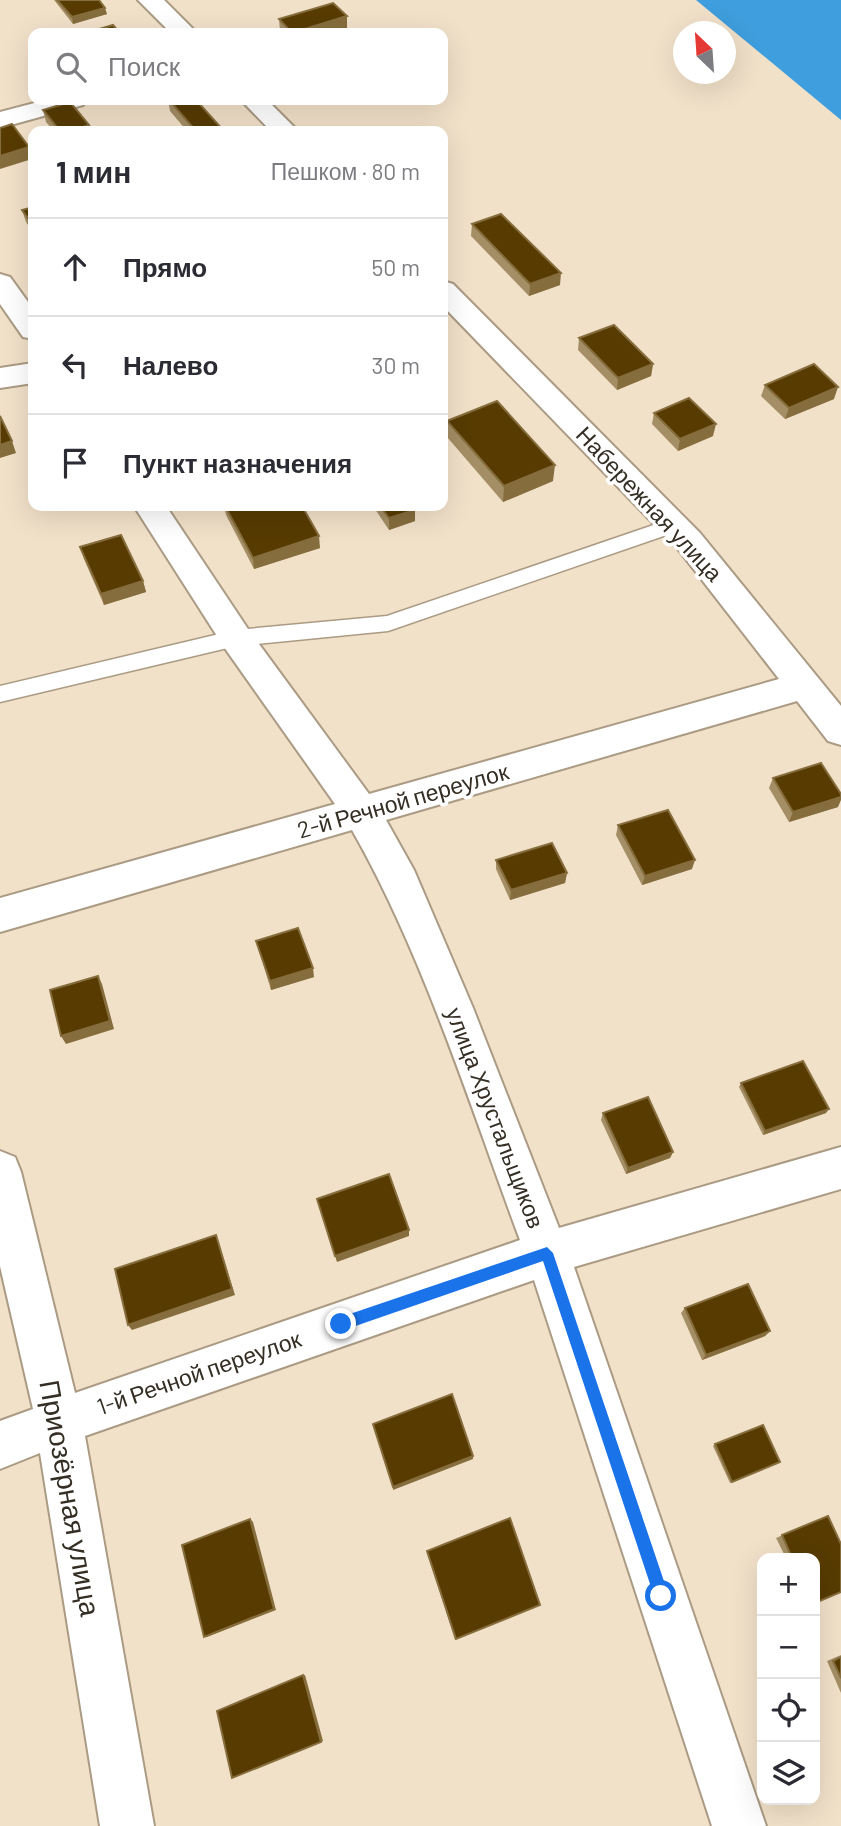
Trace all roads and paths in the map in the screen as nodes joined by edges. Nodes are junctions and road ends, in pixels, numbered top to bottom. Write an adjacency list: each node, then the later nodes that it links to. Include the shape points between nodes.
1 (150, 0): 2 (street)
2 (180, 28)
3 (56, 105): 5 (street)
4 (258, 105): 6 (street)
5 (0, 120)
6 (280, 126)
7 (0, 283): 9 (street)
8 (448, 295): 13 (street, Набережная улица)
9 (28, 323)
10 (28, 374): 11 (street)
11 (0, 378)
12 (153, 511): 14 (street, улица Хрустальщиков)
13 (674, 525): 14 (lane, via 388,623); 15 (street, Набережная улица)
14 (236, 638): 16 (lane); 18 (street, улица Хрустальщиков)
15 (805, 685): 17 (street, Набережная улица); 18 (street, 2-й Речной переулок)
16 (0, 694)
17 (841, 732)
18 (362, 813): 19 (street, 2-й Речной переулок); 22 (street, улица Хрустальщиков, via 395,870)
19 (0, 915)
20 (841, 1168): 22 (street, 1-й Речной переулок)
21 (0, 1172): 23 (street, Приозёрная улица)
22 (547, 1253): 23 (street, 1-й Речной переулок); 26 (street, улица Хрустальщиков)
23 (59, 1422): 24 (street, 1-й Речной переулок); 25 (street, Приозёрная улица)
24 (0, 1445)
25 (127, 1826)
26 (739, 1826)

